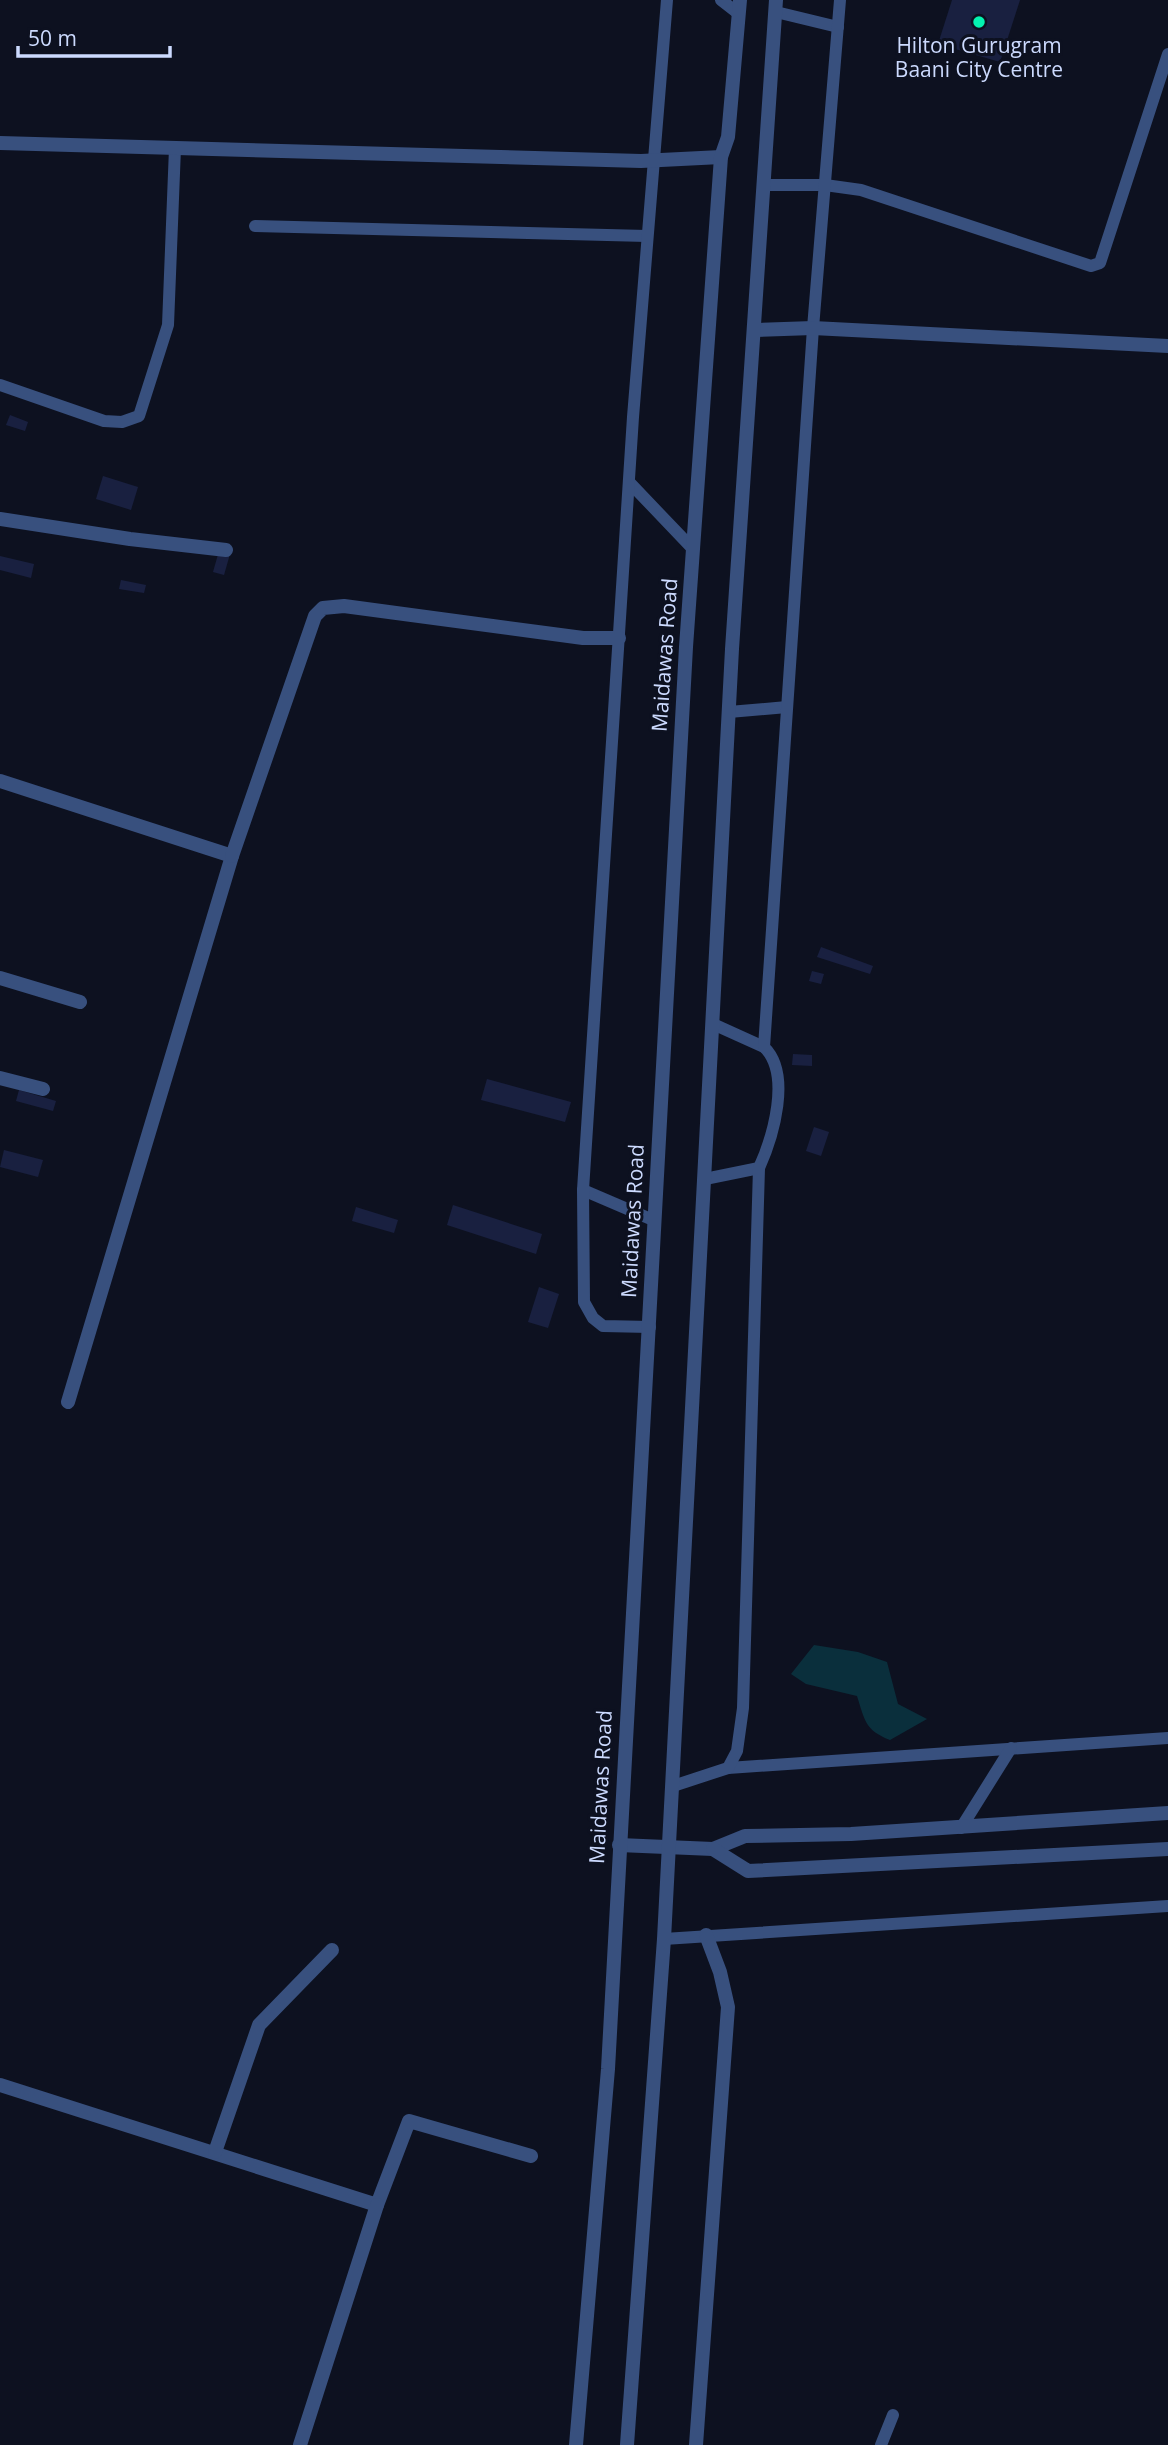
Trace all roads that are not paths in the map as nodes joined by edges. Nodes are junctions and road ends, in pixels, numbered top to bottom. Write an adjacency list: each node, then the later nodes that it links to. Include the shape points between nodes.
1 (667, 0): 11 (lane)
2 (721, 0): 5 (lane)
3 (840, 0): 6 (lane)
4 (776, 6): 6 (lane); 12 (street)
5 (739, 7): 10 (street, Maidawas Road, via 728,137)
6 (838, 27): 13 (lane)
7 (1168, 54): 13 (lane, via 1100,263 1091,266 861,190)
8 (0, 143): 9 (street)
9 (175, 148): 11 (street); 19 (lane, via 168,325 139,416 122,422 104,421)
10 (721, 157): 11 (street); 22 (street, Maidawas Road)
11 (653, 160): 15 (lane)
12 (764, 185): 13 (lane); 17 (street)
13 (825, 185): 16 (lane)
14 (255, 226): 15 (lane)
15 (647, 236): 20 (lane)
16 (813, 328): 17 (street); 18 (street); 25 (lane)
17 (754, 330): 26 (street)
18 (1168, 346)
19 (0, 385)
20 (629, 482): 22 (lane); 24 (lane)
21 (0, 519): 23 (street)
22 (693, 549): 38 (street, Maidawas Road)
23 (226, 550)
24 (619, 638): 28 (street, via 583,638 344,606 323,608 315,616); 37 (lane)
25 (787, 707): 26 (lane); 32 (lane)
26 (729, 712): 31 (street)
27 (0, 781): 28 (street)
28 (232, 856): 40 (street)
29 (0, 978): 30 (street)
30 (80, 1002)
31 (713, 1024): 32 (lane); 36 (street)
32 (764, 1047): 35 (lane, via 772,1055 777,1075 776,1119)
33 (0, 1078): 34 (street)
34 (43, 1089)
35 (759, 1168): 36 (lane); 43 (lane, via 743,1708 737,1751)
36 (705, 1179): 44 (street)
37 (583, 1190): 38 (lane); 39 (lane, via 584,1301 603,1326)
38 (653, 1220): 39 (street, Maidawas Road)
39 (650, 1328): 47 (street, Maidawas Road)
40 (68, 1402)
41 (1168, 1738): 42 (lane)
42 (1011, 1748): 43 (lane); 46 (lane)
43 (728, 1768): 44 (lane)
44 (673, 1786): 48 (street)
45 (1168, 1813): 46 (street)
46 (961, 1828): 49 (street, via 745,1836)
47 (619, 1845): 48 (street); 61 (street, Maidawas Road, via 608,2068)
48 (669, 1845): 49 (street); 53 (street)
49 (713, 1849): 50 (street, via 748,1871)
50 (1168, 1849)
51 (1168, 1906): 52 (lane)
52 (706, 1936): 53 (lane); 63 (street, via 728,2007)
53 (664, 1938): 62 (street)
54 (332, 1950): 56 (street, via 259,2025)
55 (0, 2085): 56 (street)
56 (215, 2152): 58 (street)
57 (531, 2156): 58 (street, via 409,2122)
58 (377, 2205): 60 (street)
59 (893, 2415): 64 (lane)
60 (300, 2445)
61 (576, 2445)
62 (627, 2445)
63 (696, 2445)
64 (881, 2445)

